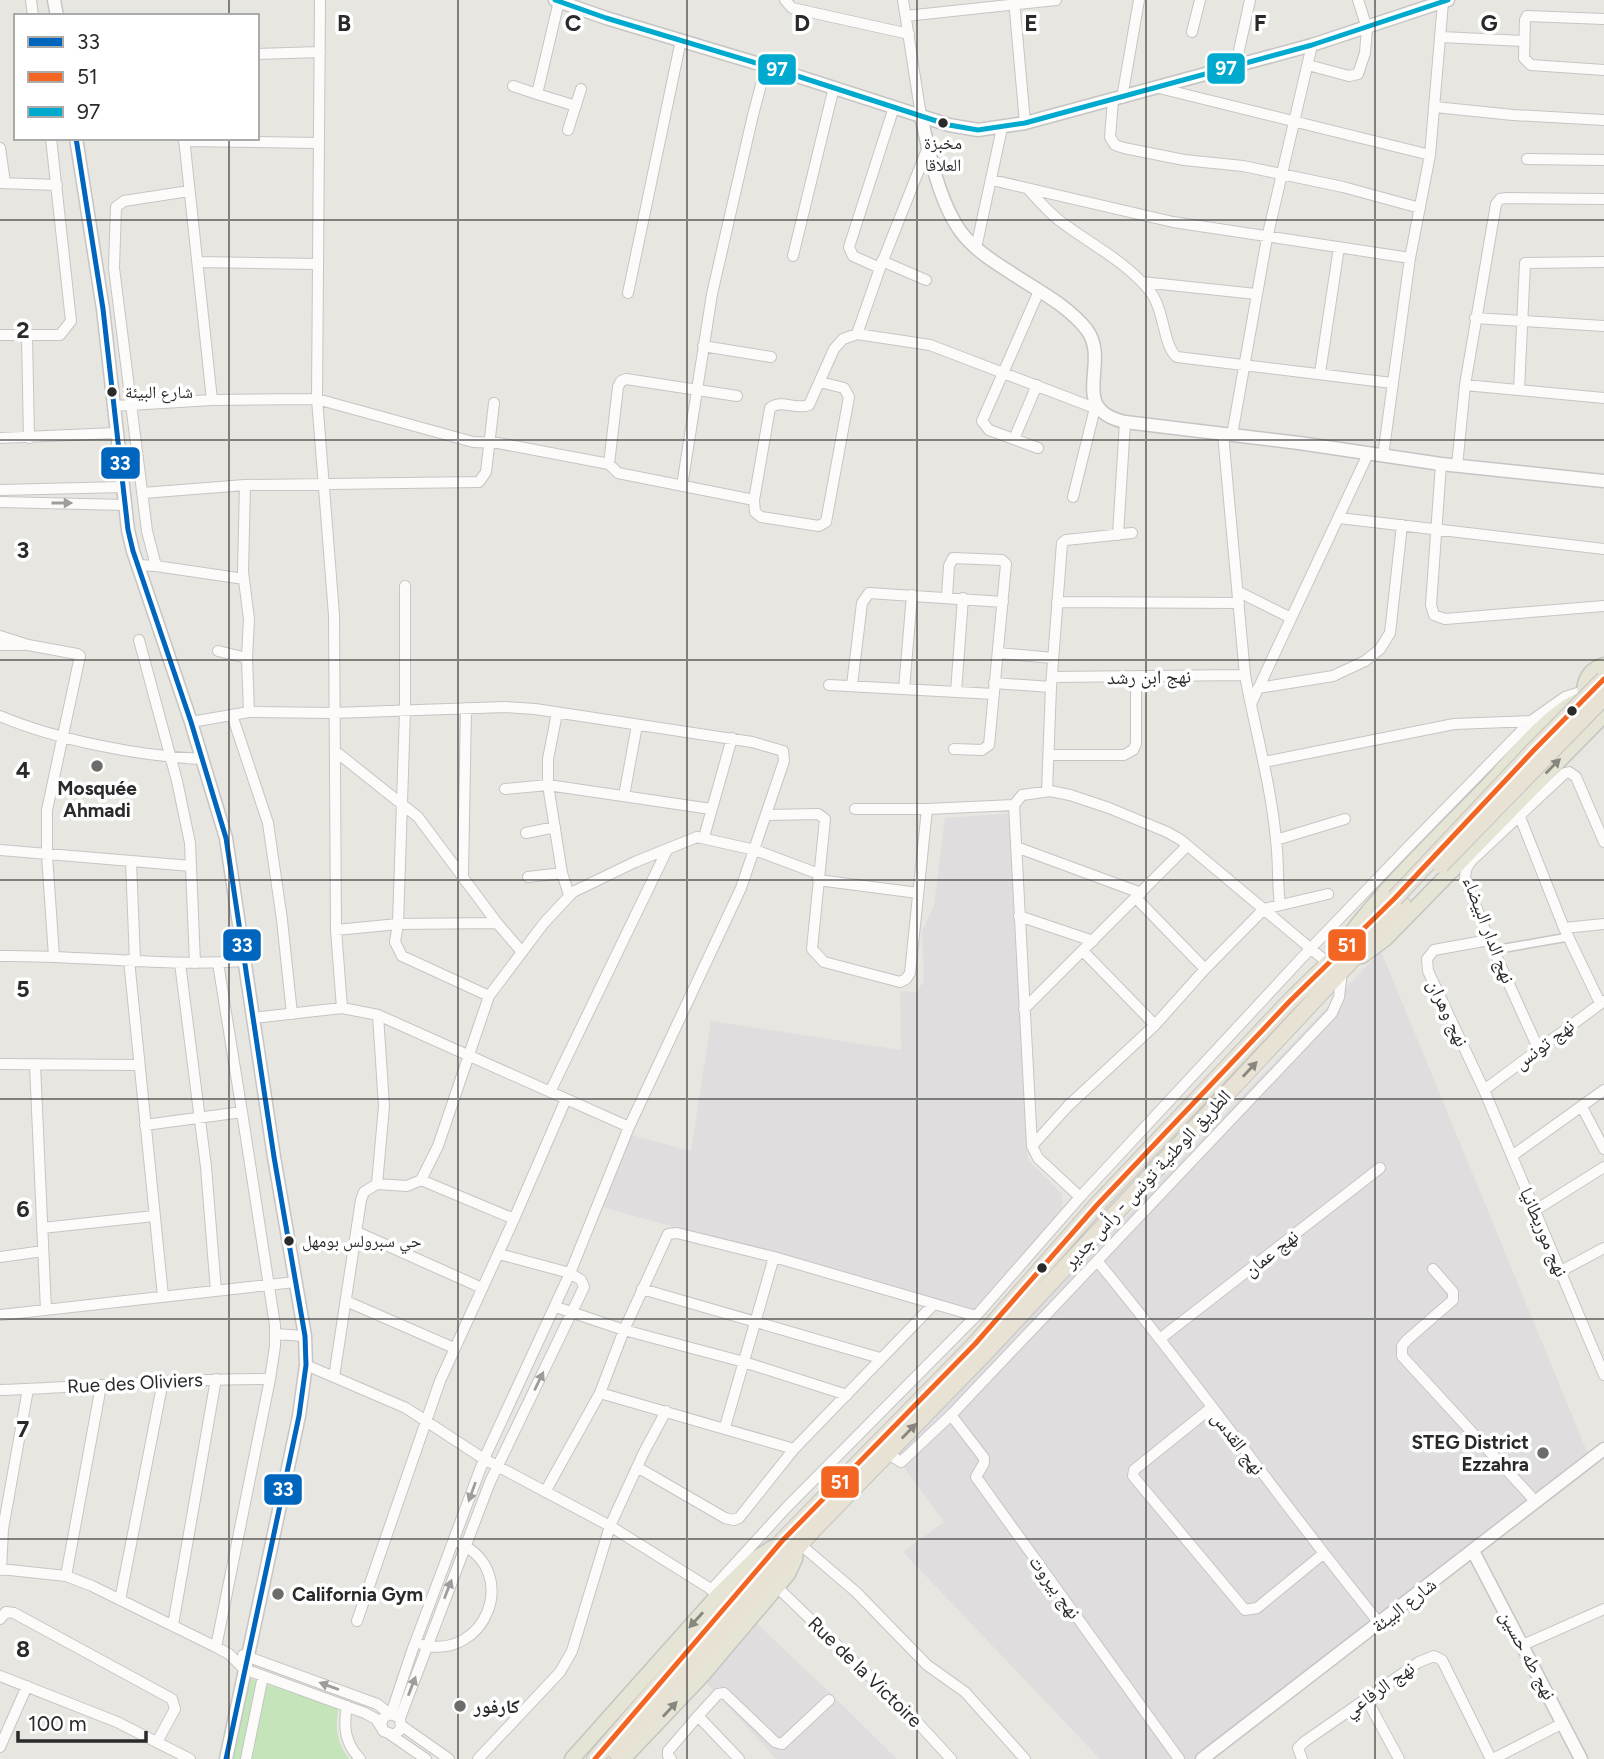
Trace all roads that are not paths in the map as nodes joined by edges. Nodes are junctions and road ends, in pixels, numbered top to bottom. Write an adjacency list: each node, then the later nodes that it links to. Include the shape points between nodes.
1 (320, 0): 21 (street)
2 (785, 0): 16 (street, via 792,8)
3 (903, 0): 12 (street)
4 (1056, 0): 11 (street)
5 (1139, 0): 32 (street)
6 (1200, 0): 15 (street)
7 (1250, 0): 23 (street)
8 (1358, 0): 14 (street)
9 (557, 1): 18 (main road); 31 (street)
10 (1446, 1): 14 (main road); 17 (street)
11 (1014, 2): 12 (street); 39 (street)
12 (906, 16): 16 (street)
13 (1604, 19): 19 (street, via 1528,16)
14 (1367, 28): 20 (main road); 25 (street, via 1357,75)
15 (1192, 32)
16 (909, 34): 36 (street)
17 (1441, 37): 19 (street); 35 (street)
18 (681, 40): 24 (main road); 71 (street)
19 (1523, 41): 26 (street, via 1523,56 1531,65)
20 (1312, 46): 23 (main road); 25 (street)
21 (320, 52): 22 (street); 45 (street)
22 (259, 54)
23 (1236, 64): 29 (main road)
24 (766, 65): 28 (main road); 79 (street)
25 (1308, 65): 38 (street)
26 (1604, 70)
27 (513, 86): 31 (street)
28 (834, 87): 34 (main road); 62 (street)
29 (1159, 88): 32 (main road); 38 (street)
30 (581, 89): 33 (street)
31 (537, 94): 33 (street)
32 (1118, 99): 39 (main road); 51 (street, via 1110,137 1118,146)
33 (576, 106): 41 (street)
34 (894, 107): 36 (main road); 67 (street, via 849,247 853,256)
35 (1435, 107): 37 (street); 48 (street)
36 (921, 116): 40 (main road, via 971,130); 46 (main road)
37 (1604, 120)
38 (1294, 122): 48 (street); 51 (street)
39 (1025, 123): 40 (main road)
40 (1002, 128): 52 (street)
41 (568, 130)
42 (51, 140): 54 (street)
43 (76, 140): 96 (main road)
44 (184, 140): 45 (street); 56 (street)
45 (319, 143): 66 (street)
46 (928, 146): 60 (main road, via 952,217); 67 (street)
47 (0, 148): 53 (street)
48 (1430, 155): 58 (street)
49 (1527, 159): 50 (street)
50 (1604, 160)
51 (1283, 175): 58 (street); 59 (street)
52 (992, 180): 55 (street); 60 (street)
53 (2, 183): 54 (street)
54 (57, 185): 78 (street, via 71,321 61,335)
55 (1029, 190): 59 (street); 69 (street, via 1061,222)
56 (189, 191): 64 (street); 95 (street, via 124,201 116,207 114,268)
57 (1604, 199): 73 (street, via 1498,201)
58 (1420, 208): 63 (street)
59 (1267, 238): 61 (street); 72 (street)
60 (976, 247): 70 (main road)
61 (1339, 247): 63 (street); 83 (street)
62 (793, 256)
63 (1410, 258): 85 (street)
64 (198, 262): 66 (street); 93 (street)
65 (1604, 262): 74 (street, via 1526,262)
66 (317, 264): 92 (street)
67 (881, 265): 68 (street); 76 (street)
68 (926, 280)
69 (1142, 282): 72 (street); 81 (street, via 1160,307 1174,355)
70 (1039, 290): 82 (street); 97 (main road, via 1078,320 1093,340 1093,391)
71 (628, 293)
72 (1256, 294): 81 (street)
73 (1475, 318): 74 (street); 87 (street)
74 (1522, 320): 75 (street); 89 (street)
75 (1604, 326)
76 (857, 334): 82 (street, via 923,343); 84 (street, via 834,349)
77 (0, 335): 78 (street)
78 (27, 335): 102 (street)
79 (703, 346): 80 (street); 88 (street)
80 (771, 357)
81 (1244, 365): 83 (street); 100 (street)
82 (1002, 372): 86 (street); 103 (street, via 983,423)
83 (1320, 373): 85 (street)
84 (820, 382): 119 (street, via 806,407 777,404 770,408); 119 (street, via 844,388 849,397 826,522 819,526 763,518 756,514)
85 (1392, 383): 107 (street)
86 (1037, 385): 97 (street); 103 (street)
87 (1465, 385): 89 (street); 110 (street)
88 (698, 389): 90 (street); 108 (street, via 621,381); 114 (street)
89 (1519, 390): 91 (street)
90 (737, 396)
91 (1604, 398)
92 (317, 399): 93 (street); 104 (street, via 464,440); 112 (street)
93 (212, 400): 95 (street)
94 (494, 403): 104 (street)
95 (130, 405): 96 (street); 117 (street)
96 (113, 406): 99 (main road)
97 (1098, 409): 98 (main road); 118 (street)
98 (1125, 422): 100 (main road); 126 (street)
99 (116, 433): 102 (street); 115 (main road)
100 (1227, 435): 106 (main road); 132 (street)
101 (0, 438): 102 (street)
102 (29, 438)
103 (1014, 439): 105 (street)
104 (488, 442): 108 (street); 112 (street, via 486,472 479,482)
105 (1038, 448)
106 (1368, 454): 107 (main road); 122 (street)
107 (1383, 456): 109 (main road)
108 (609, 464): 114 (street, via 618,473)
109 (1441, 464): 110 (main road); 124 (street)
110 (1457, 466): 111 (main road)
111 (1604, 481)
112 (324, 484): 113 (street); 166 (street, via 334,615)
113 (245, 485): 117 (street); 130 (street)
114 (682, 486): 119 (street)
115 (123, 487): 116 (street); 121 (main road)
116 (0, 489)
117 (143, 493): 129 (street)
118 (1073, 497)
119 (754, 500)
120 (0, 502): 121 (street, one-way to 121)
121 (125, 505): 128 (main road)
122 (1339, 518): 123 (street); 140 (street)
123 (1402, 525): 124 (street); 156 (street, via 1390,633 1380,649 1334,676)
124 (1437, 529): 127 (street); 139 (street, via 1431,605 1437,617)
125 (1132, 533): 126 (street)
126 (1118, 535): 137 (street, via 1064,541)
127 (1604, 549)
128 (138, 565): 129 (street); 172 (main road)
129 (156, 566): 130 (street)
130 (244, 579): 147 (street)
131 (405, 586): 164 (street)
132 (1238, 592): 138 (street); 140 (street)
133 (912, 595): 134 (street); 155 (street, via 873,591 866,595); 157 (street)
134 (947, 597): 135 (street); 136 (street, via 950,563 960,557 1004,561)
135 (963, 598): 136 (street); 159 (street)
136 (1003, 602): 146 (street)
137 (1057, 602): 138 (street); 148 (street)
138 (1239, 603): 150 (street)
139 (1604, 606)
140 (1291, 618): 156 (street)
141 (0, 636): 144 (street)
142 (139, 640): 179 (street)
143 (0, 645): 144 (street)
144 (28, 645): 174 (street, via 80,656)
145 (218, 651): 147 (street)
146 (998, 653): 148 (street); 158 (street)
147 (247, 658): 165 (street)
148 (1053, 658): 153 (street)
149 (1604, 665): 160 (main road, via 1590,673)
150 (1245, 675): 151 (street, نهج ابن رشد); 162 (street)
151 (1136, 678): 153 (street, نهج ابن رشد); 178 (street, via 1136,744 1131,752)
152 (1604, 679): 215 (highway, الطريق الوطنية تونس - رأس جدير, bridge)
153 (1052, 682): 158 (street, نهج ابن رشد); 178 (street)
154 (829, 685): 155 (street, نهج ابن رشد)
155 (852, 685): 157 (street, نهج ابن رشد)
156 (1258, 688): 162 (street)
157 (904, 689): 159 (street, نهج ابن رشد)
158 (994, 689): 159 (street, نهج ابن رشد); 176 (street, via 988,747 982,751)
159 (956, 692)
160 (1584, 694): 169 (main road, via 1592,709); 171 (street, via 1564,697); 237 (main road, via 1531,740 1371,906)
161 (1604, 697): 215 (highway, الطريق الوطنية تونس - رأس جدير, bridge)
162 (1250, 704): 181 (street)
163 (466, 708): 164 (street); 167 (street, via 521,707); 208 (street)
164 (405, 711): 166 (street); 186 (street)
165 (249, 712): 166 (street); 168 (street)
166 (333, 713): 177 (street)
167 (557, 713): 173 (street); 182 (street)
168 (232, 715): 172 (street); 243 (street, via 268,823)
169 (1604, 715): 237 (main road, one-way to 169, via 1385,939)
170 (0, 716): 174 (street)
171 (1531, 721): 181 (street, via 1454,724); 226 (street)
172 (191, 722): 180 (main road)
173 (637, 725): 175 (street); 185 (street)
174 (63, 737): 179 (street); 204 (street, via 47,810)
175 (732, 738): 188 (street); 191 (street, via 784,753)
176 (954, 749)
177 (335, 751): 186 (street); 222 (street)
178 (1049, 755): 184 (street)
179 (171, 758): 180 (street); 206 (street, via 187,824)
180 (201, 759): 233 (main road, via 226,838)
181 (1264, 762): 197 (street)
182 (548, 785): 183 (street); 185 (street); 194 (street)
183 (505, 789)
184 (1047, 791): 187 (street, via 1022,796); 199 (street, via 1109,808 1156,827)
185 (624, 796): 188 (street)
186 (402, 803): 208 (street); 220 (street)
187 (1014, 805): 190 (street); 200 (street)
188 (711, 809): 196 (street)
189 (855, 809): 190 (street)
190 (927, 809): 211 (street)
191 (767, 815): 203 (street); 210 (street, via 825,818)
192 (1520, 817): 198 (street, نهج الدار البيضاء, via 1564,773 1572,774); 223 (street); 224 (street, نهج الدار البيضاء, via 1465,869)
193 (1345, 819): 197 (street)
194 (555, 827): 195 (street); 207 (street)
195 (526, 833)
196 (705, 837): 202 (street); 203 (street)
197 (1276, 841): 216 (street)
198 (1604, 842)
199 (1187, 846): 214 (street); 217 (street)
200 (1016, 847): 214 (street); 218 (street)
201 (0, 850): 204 (street)
202 (667, 850): 213 (street); 254 (street)
203 (755, 850): 210 (street); 260 (street)
204 (47, 856): 205 (street); 231 (street)
205 (131, 862): 206 (street); 232 (street)
206 (191, 866): 235 (street)
207 (562, 873): 209 (street); 213 (street)
208 (463, 874): 219 (street)
209 (528, 877)
210 (819, 877): 211 (street); 211 (street, via 815,954 830,964 891,982 903,981 910,973)
211 (918, 894)
212 (1328, 894): 216 (street)
213 (569, 895): 229 (street)
214 (1138, 896): 225 (street); 238 (street)
215 (1399, 902): 237 (highway, الطريق الوطنية تونس - رأس جدير)
216 (1280, 905): 217 (street)
217 (1264, 909): 226 (street); 238 (street)
218 (1019, 915): 225 (street); 242 (street)
219 (498, 923): 220 (street); 229 (street)
220 (398, 924): 222 (street); 239 (street, via 395,942 402,956)
221 (1604, 924): 223 (street)
222 (336, 930): 241 (street)
223 (1566, 932): 227 (street); 240 (street)
224 (1489, 940): 227 (street, نهج الدار البيضاء); 252 (street, نهج وهران, via 1434,950 1426,963)
225 (1093, 941): 228 (street)
226 (1311, 948): 237 (street); 268 (street)
227 (1494, 950): 247 (street, نهج الدار البيضاء)
228 (1083, 951): 242 (street); 246 (street)
229 (522, 952): 239 (street)
230 (0, 956): 231 (street)
231 (54, 956): 232 (street)
232 (132, 960): 234 (street); 251 (street)
233 (243, 961): 236 (street); 245 (main road)
234 (180, 963): 235 (street); 258 (street)
235 (195, 963): 236 (street)
236 (218, 963): 257 (street)
237 (1337, 964): 279 (street, via 1339,997 1332,1013); 322 (highway, الطريق الوطنية تونس - رأس جدير, one-way to 237, via 986,1352); 330 (highway, الطريق الوطنية تونس - رأس جدير, via 1097,1205 975,1344)
238 (1205, 969): 246 (street)
239 (489, 996): 248 (street)
240 (1602, 1002): 247 (street, نهج تونس)
241 (342, 1008): 243 (street); 244 (street)
242 (1024, 1009): 261 (street)
243 (292, 1014): 245 (street)
244 (378, 1015): 248 (street); 267 (street, via 384,1106)
245 (253, 1018): 283 (main road)
246 (1154, 1025): 261 (street)
247 (1538, 1048): 252 (street, نهج تونس)
248 (468, 1055): 254 (street); 266 (street, via 438,1146)
249 (0, 1064): 250 (street)
250 (35, 1065): 251 (street); 272 (street)
251 (138, 1065): 259 (street)
252 (1484, 1090): 263 (street, نهج موريطانيا)
253 (1604, 1090): 256 (street)
254 (550, 1092): 255 (street)
255 (566, 1099): 260 (street); 271 (street)
256 (1582, 1107): 262 (street); 263 (street)
257 (242, 1112): 258 (street); 284 (street)
258 (200, 1118): 259 (street); 287 (street)
259 (145, 1125): 270 (street)
260 (629, 1127): 282 (street)
261 (1032, 1146): 268 (street, via 1038,1158)
262 (1604, 1149)
263 (1512, 1156): 269 (street, نهج موريطانيا)
264 (1604, 1167): 269 (street)
265 (1380, 1168): 300 (street, نهج عمان)
266 (421, 1180): 267 (street, via 407,1186); 271 (street)
267 (377, 1184): 273 (street, via 364,1192)
268 (1080, 1198): 295 (street)
269 (1534, 1211): 281 (street, نهج موريطانيا)
270 (154, 1216): 272 (street); 288 (street)
271 (514, 1219): 276 (street)
272 (42, 1228): 275 (street)
273 (356, 1232): 285 (street); 289 (street)
274 (1604, 1248): 281 (street)
275 (43, 1251): 278 (street); 292 (street)
276 (499, 1254): 282 (street); 285 (street)
277 (774, 1257): 286 (street, via 672,1233 665,1238); 290 (street); 296 (street)
278 (0, 1258)
279 (1098, 1262): 300 (street, نهج القدس); 317 (street)
280 (1433, 1269): 327 (street, via 1453,1300 1407,1340 1402,1356)
281 (1560, 1271): 305 (street, نهج موريطانيا)
282 (570, 1273): 291 (street); 293 (street, via 584,1287)
283 (295, 1282): 284 (street); 299 (main road)
284 (269, 1286): 287 (street); 298 (street)
285 (482, 1287): 301 (street)
286 (642, 1289): 296 (street); 297 (street)
287 (216, 1291): 288 (street)
288 (163, 1296): 292 (street)
289 (346, 1301): 301 (street); 306 (street)
290 (933, 1304): 295 (street); 302 (street)
291 (556, 1307): 293 (street); 323 (street)
292 (46, 1310): 294 (street)
293 (573, 1313): 297 (street); 324 (street, one-way to 293)
294 (0, 1315)
295 (976, 1316): 339 (street, via 786,1508)
296 (754, 1321): 302 (street); 303 (street)
297 (624, 1330): 303 (street); 313 (street)
298 (275, 1334): 299 (street); 308 (street)
299 (305, 1336): 304 (main road)
300 (1161, 1338): 315 (street, نهج القدس)
301 (454, 1348): 318 (street)
302 (880, 1359): 314 (street)
303 (744, 1362): 314 (street); 319 (street)
304 (306, 1365): 306 (street); 351 (main road)
305 (1604, 1375)
306 (334, 1377): 318 (street)
307 (216, 1379): 308 (street, Rue des Oliviers); 309 (street, Rue des Oliviers); 345 (street)
308 (270, 1379): 350 (street)
309 (163, 1381): 310 (street, Rue des Oliviers); 340 (street)
310 (101, 1386): 311 (street, Rue des Oliviers); 337 (street)
311 (28, 1389): 312 (street, Rue des Oliviers); 329 (street)
312 (0, 1390)
313 (600, 1392): 316 (street); 326 (street)
314 (847, 1395): 320 (street)
315 (1211, 1408): 335 (street, نهج القدس); 335 (street, via 1134,1470 1133,1476 1244,1609 1256,1608)
316 (666, 1411): 319 (street); 325 (street)
317 (951, 1415): 322 (street, via 901,1462); 380 (street, نهج بيروت, via 984,1458 976,1477)
318 (425, 1419): 323 (street); 343 (street)
319 (725, 1427): 320 (street)
320 (794, 1449): 325 (street, via 734,1520)
321 (1604, 1449): 327 (main road, شارع البيئة)
322 (887, 1453): 333 (highway, الطريق الوطنية تونس - رأس جدير)
323 (484, 1459): 324 (street); 331 (street, one-way to 331)
324 (498, 1466): 326 (street); 332 (street)
325 (637, 1466): 328 (street)
326 (545, 1492): 328 (street)
327 (1536, 1502): 334 (main road, شارع البيئة)
328 (610, 1526): 339 (street); 371 (street, via 572,1651 559,1672)
329 (2, 1528): 336 (street)
330 (782, 1541): 339 (main road); 346 (highway, الطريق الوطنية تونس - رأس جدير)
331 (454, 1542): 332 (street); 347 (street)
332 (465, 1546): 349 (street, one-way to 332); 349 (street, via 488,1574 489,1611 483,1623 464,1639)
333 (798, 1548): 338 (main road, via 788,1574); 346 (highway, الطريق الوطنية تونس - رأس جدير); 379 (street, via 856,1592 927,1665 965,1692)
334 (1473, 1551): 344 (main road, شارع البيئة); 348 (main road, نهج طه حسين)
335 (1323, 1554): 344 (street, نهج القدس)
336 (1, 1570): 337 (street)
337 (66, 1576): 340 (street)
338 (776, 1587): 375 (main road, one-way to 338, via 701,1677); 378 (street, Rue de la Victoire)
339 (715, 1592): 372 (main road, one-way to 372)
340 (120, 1600): 345 (street)
341 (1604, 1609): 348 (street)
342 (0, 1619): 363 (street, via 6,1612 14,1613 172,1699 175,1709)
343 (358, 1622)
344 (1380, 1624): 381 (main road, شارع البيئة)
345 (173, 1625): 350 (street)
346 (718, 1626): 373 (highway, الطريق الوطنية تونس - رأس جدير); 374 (highway, الطريق الوطنية تونس - رأس جدير)
347 (415, 1642): 349 (street); 359 (street)
348 (1523, 1645): 360 (main road, نهج طه حسين)
349 (426, 1646): 359 (street, one-way to 349)
350 (216, 1647): 351 (street)
351 (245, 1662): 353 (street); 359 (street, one-way to 351, via 377,1704); 366 (main road)
352 (0, 1676): 354 (street)
353 (263, 1676): 357 (street); 367 (street)
354 (27, 1686): 363 (street); 364 (street)
355 (1366, 1698): 382 (street, نهج الرفاعي, via 1304,1742 1298,1748); 383 (street); 384 (street, نهج الرفاعي, via 1419,1661 1438,1657)
356 (829, 1700): 358 (street, via 782,1744 724,1693)
357 (347, 1706): 361 (street); 368 (street, via 347,1741)
358 (698, 1716): 376 (street, via 668,1751); 377 (street)
359 (396, 1718): 361 (street, via 382,1720); 362 (street, via 397,1734); 370 (street)
360 (1563, 1723): 384 (street); 385 (main road, نهج طه حسين)
361 (382, 1727): 362 (street)
362 (390, 1735): 369 (street)
363 (158, 1742): 365 (street)
364 (0, 1747)
365 (190, 1759)
366 (226, 1759)
367 (246, 1759)
368 (360, 1759)
369 (424, 1759)
370 (449, 1759)
371 (478, 1759)
372 (572, 1759)
373 (596, 1759)
374 (610, 1759)
375 (623, 1759)
376 (671, 1759)
377 (738, 1759)
378 (951, 1759)
379 (1025, 1759)
380 (1179, 1759)
381 (1202, 1759)
382 (1302, 1759)
383 (1399, 1759)
384 (1492, 1759)
385 (1581, 1759)

